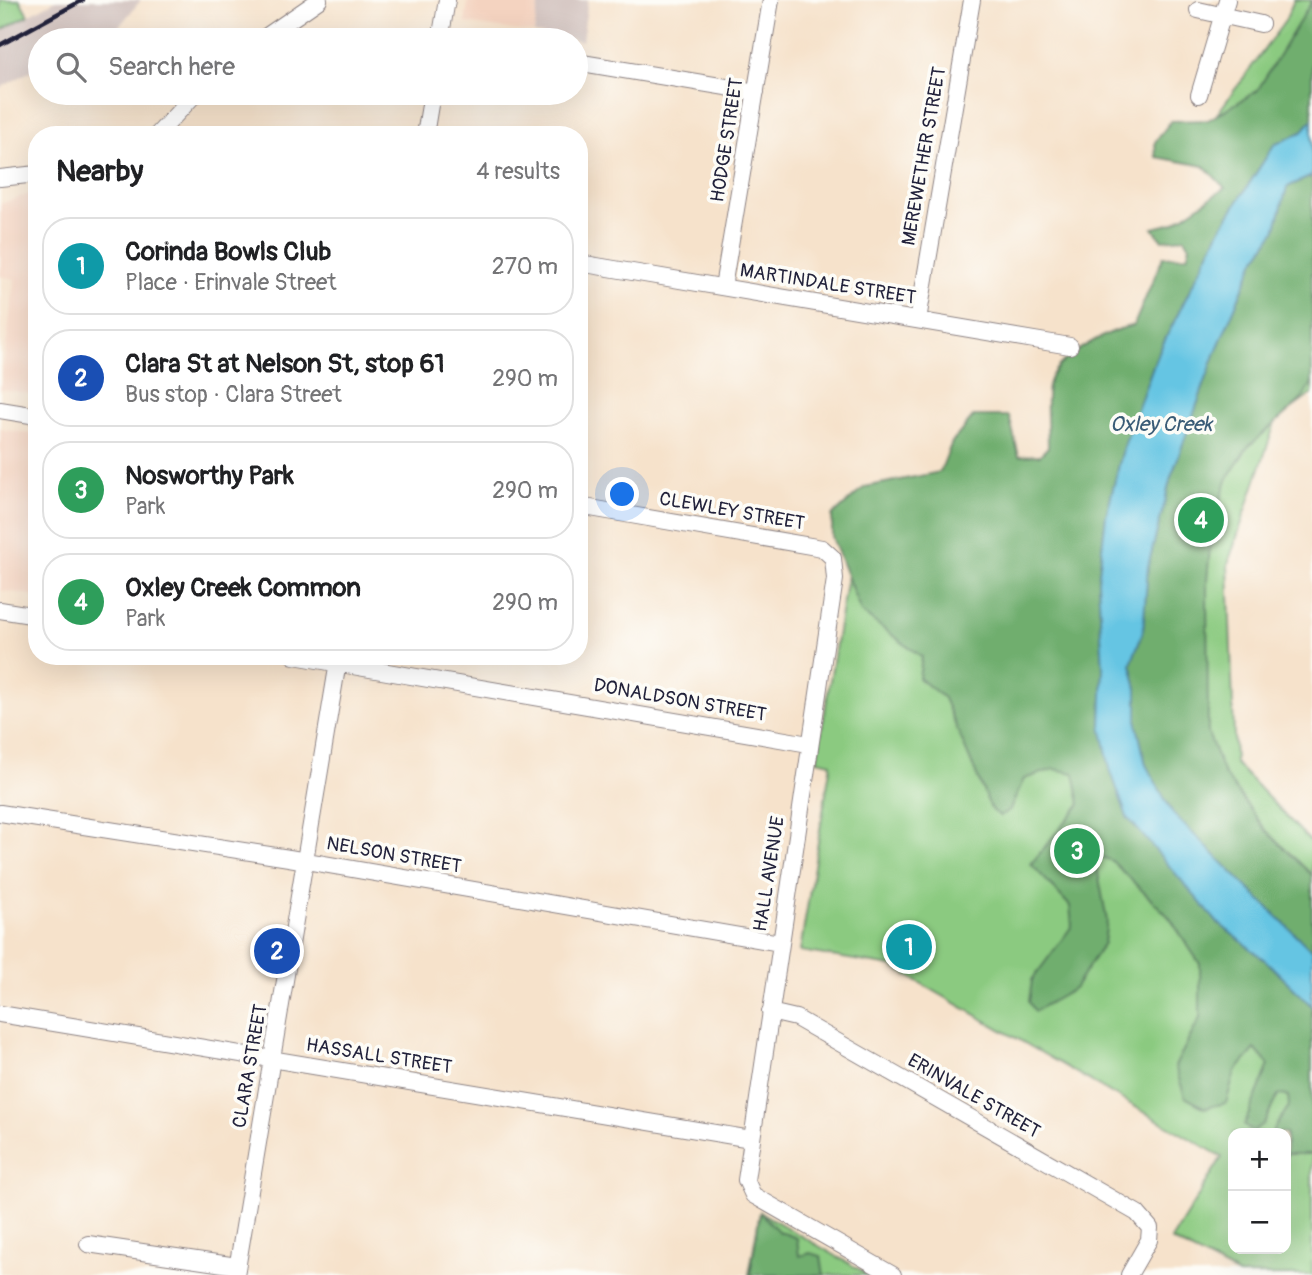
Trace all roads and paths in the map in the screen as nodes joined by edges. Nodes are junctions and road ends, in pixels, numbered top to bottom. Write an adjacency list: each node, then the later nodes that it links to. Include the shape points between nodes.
1 (319, 0): 8 (street)
2 (447, 0): 9 (street)
3 (771, 0): 11 (street, HODGE STREET)
4 (972, 0): 21 (street, MEREWETHER STREET)
5 (1226, 8): 6 (street); 7 (street); 12 (street)
6 (1198, 10)
7 (1261, 24)
8 (278, 28)
9 (443, 28)
10 (588, 64): 11 (street)
11 (756, 92): 20 (street, HODGE STREET)
12 (1199, 95)
13 (185, 105): 15 (street)
14 (430, 105): 16 (street)
15 (165, 126)
16 (426, 126)
17 (28, 175): 18 (street)
18 (0, 178)
19 (588, 265): 20 (street, MARTINDALE STREET)
20 (723, 288): 21 (street, MARTINDALE STREET)
21 (918, 320): 22 (street, MARTINDALE STREET)
22 (1070, 346)
23 (0, 410): 24 (street)
24 (28, 415)
25 (588, 508): 26 (street, CLEWLEY STREET, via 822,548)
26 (833, 558): 31 (street, HALL AVENUE, via 835,579)
27 (0, 610): 28 (street)
28 (28, 615)
29 (338, 665): 33 (street, CLARA STREET)
30 (367, 665): 31 (street, DONALDSON STREET)
31 (810, 744): 34 (street, HALL AVENUE)
32 (0, 813): 33 (street, NELSON STREET)
33 (307, 862): 34 (street, NELSON STREET); 37 (street, CLARA STREET)
34 (780, 943): 35 (street, HALL AVENUE)
35 (770, 1012): 38 (street, HALL AVENUE); 42 (street, ERINVALE STREET, via 796,1018 1137,1213 1150,1228 1149,1240)
36 (0, 1014): 37 (street, HASSALL STREET)
37 (273, 1060): 38 (street, HASSALL STREET); 40 (street, CLARA STREET)
38 (751, 1139): 41 (street, HALL AVENUE, via 746,1180 753,1195)
39 (88, 1244): 40 (street)
40 (237, 1271)
41 (893, 1275)
42 (1129, 1275)

